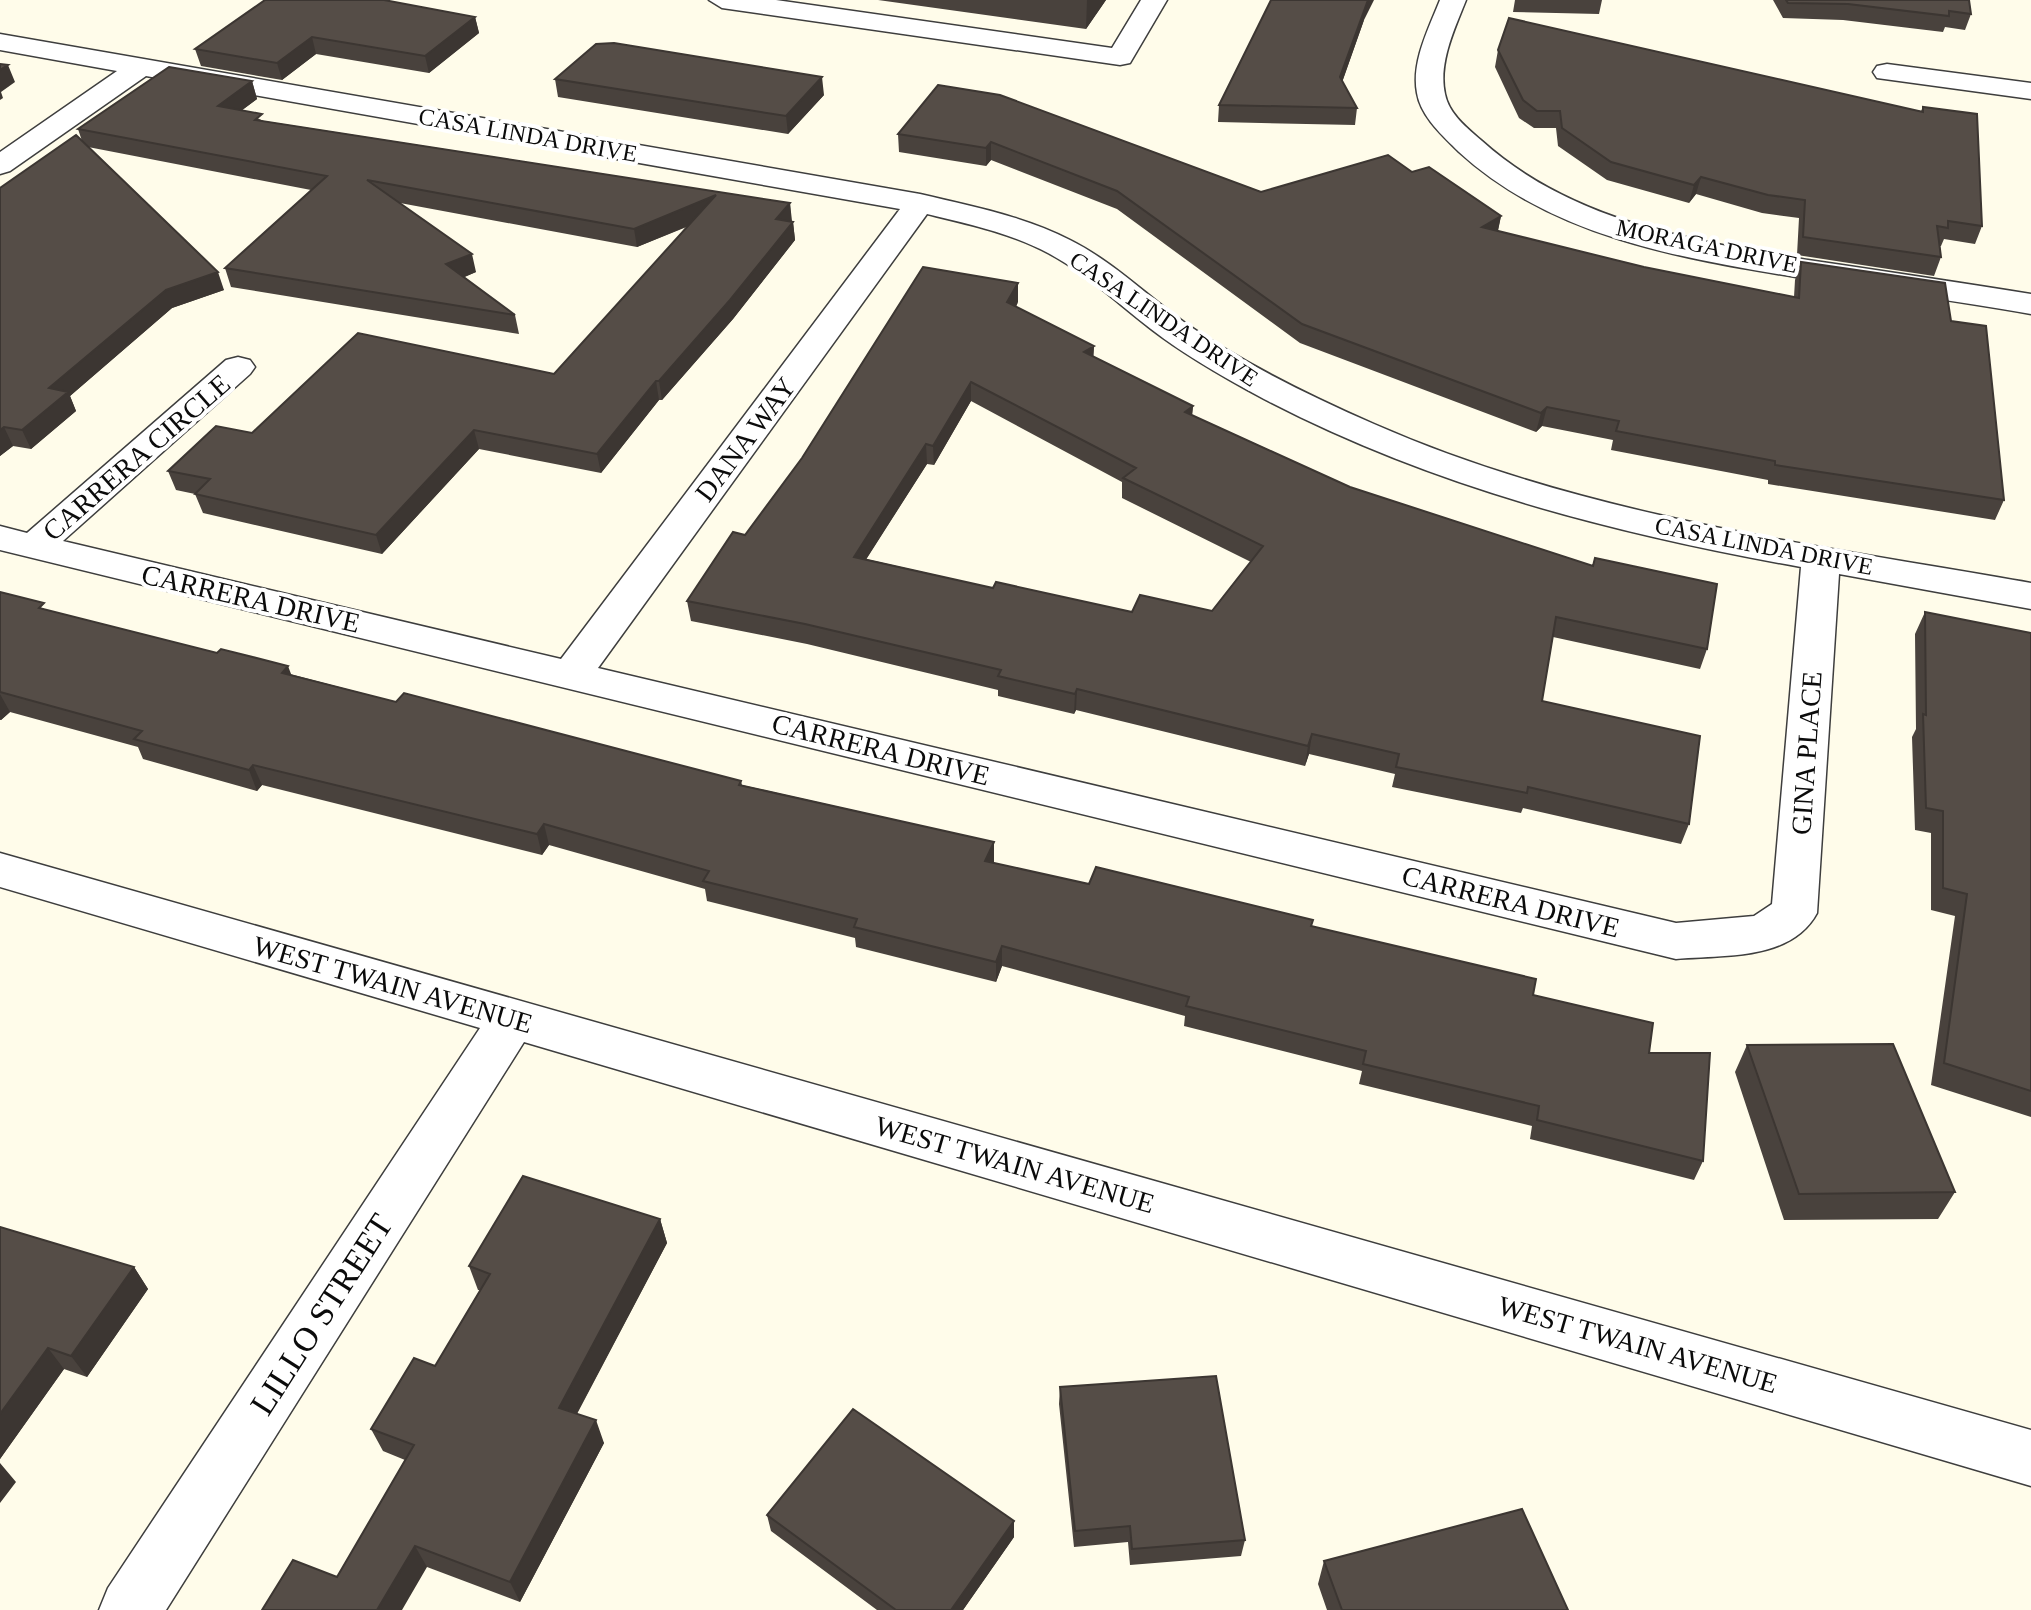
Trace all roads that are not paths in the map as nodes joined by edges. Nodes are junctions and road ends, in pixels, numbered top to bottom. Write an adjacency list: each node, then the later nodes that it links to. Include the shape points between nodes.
1 (722, 0): 2 (street, via 1120,57)
2 (1154, 0)
3 (1453, 0): 10 (street, MORAGA DRIVE, via 1435,47 1430,88 1437,112 1482,160 1521,186 1611,227 1733,257)
4 (0, 42): 5 (street, CASA LINDA DRIVE)
5 (139, 68): 8 (street); 9 (street, CASA LINDA DRIVE)
6 (1887, 72): 7 (street)
7 (2031, 91)
8 (0, 165)
9 (920, 203): 13 (street, CASA LINDA DRIVE, via 1023,230 1075,255 1175,331 1268,390 1392,445 1531,495); 15 (street, DANA WAY)
10 (2031, 304)
11 (238, 367): 12 (street, CARRERA CIRCLE)
12 (18, 542): 15 (street, CARRERA DRIVE)
13 (1821, 557): 14 (street, CASA LINDA DRIVE); 17 (street, GINA PLACE, via 1794,913)
14 (2031, 596)
15 (571, 675): 17 (street, CARRERA DRIVE, via 1676,941)
16 (0, 870): 18 (street, WEST TWAIN AVENUE)
17 (1764, 933)
18 (513, 1018): 19 (street, WEST TWAIN AVENUE); 20 (street, LILLO STREET)
19 (2031, 1458)
20 (130, 1610)

